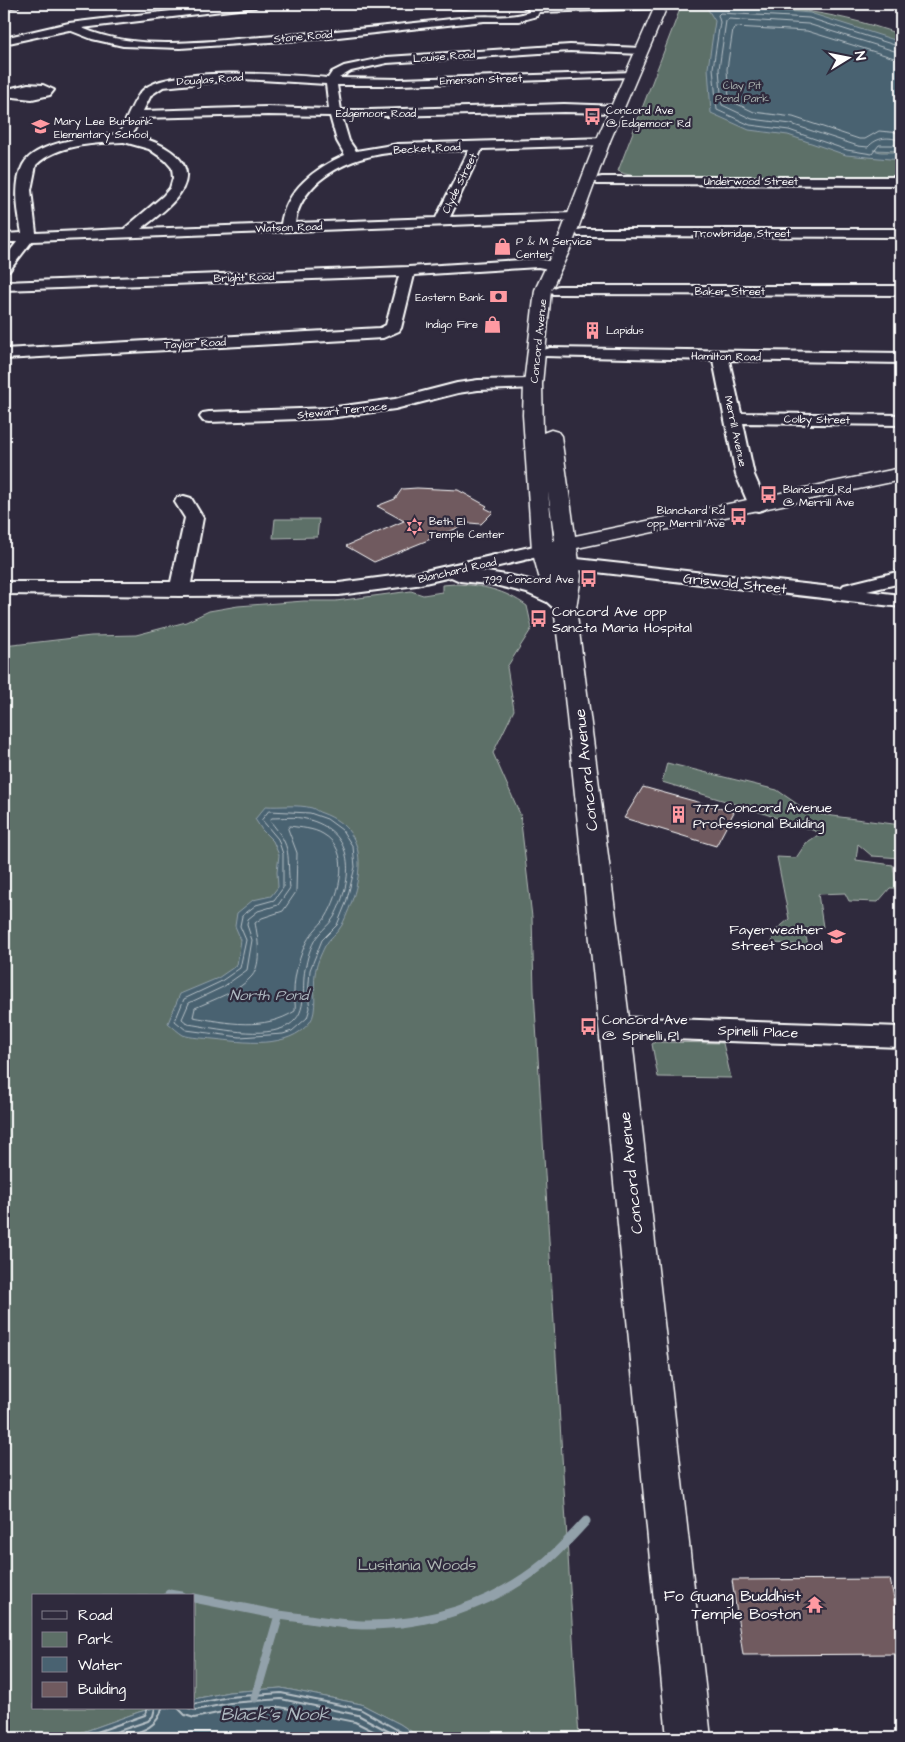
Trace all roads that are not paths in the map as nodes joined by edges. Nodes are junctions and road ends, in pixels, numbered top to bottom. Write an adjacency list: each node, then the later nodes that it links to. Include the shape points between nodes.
1 (14, 4): 6 (street)
2 (255, 4): 7 (street)
3 (452, 4): 4 (street)
4 (469, 4): 9 (street, via 463,7 462,12)
5 (665, 4): 8 (street); 12 (main road, Concord Avenue)
6 (4, 5)
7 (232, 5): 10 (street)
8 (530, 6): 9 (street, Stone Road, via 534,14 521,18)
9 (479, 18): 10 (street, Stone Road, via 436,25 161,46 108,41)
10 (69, 26): 11 (street)
11 (4, 41)
12 (647, 51): 13 (main road, Concord Avenue); 14 (street, Louise Road, via 570,48 387,60 348,68 336,74)
13 (638, 74): 14 (street, Emerson Street, via 400,82); 15 (main road, Concord Avenue)
14 (331, 81): 16 (street); 17 (street, Douglas Road, via 242,76 173,81 159,84 146,93)
15 (622, 110): 16 (street, Edgemoor Road, via 564,108); 19 (main road, Concord Avenue)
16 (335, 114): 17 (street, Edgemoor Road, via 267,111); 21 (street, via 346,149)
17 (136, 115): 18 (street, Douglas Road)
18 (124, 138): 24 (street, via 88,141 56,148 37,157 28,170); 29 (street, via 149,142 162,150 176,162 180,174 178,187 165,203)
19 (610, 141): 20 (street, Becket Road); 22 (main road, Concord Avenue)
20 (478, 145): 21 (street, Becket Road, via 388,150); 27 (street, Clyde Street)
21 (353, 156): 28 (street, Becket Road, via 308,184 290,209)
22 (595, 180): 23 (street, Underwood Street); 26 (main road, Concord Avenue)
23 (901, 181)
24 (25, 187): 25 (street); 32 (street)
25 (10, 188)
26 (581, 217): 27 (street, Watson Road); 30 (main road, Concord Avenue)
27 (441, 221): 28 (street, Watson Road)
28 (287, 227): 29 (street, Watson Road)
29 (128, 233): 32 (street, Watson Road)
30 (576, 233): 31 (street, Trowbridge Street); 34 (main road, Concord Avenue)
31 (901, 233)
32 (29, 236): 33 (street, Watson Road); 35 (street)
33 (4, 238)
34 (562, 266): 36 (street, Bright Road); 38 (main road, Concord Avenue)
35 (4, 268)
36 (408, 271): 37 (street, Bright Road); 41 (street, Taylor Road, via 393,328 386,332 365,336)
37 (4, 286)
38 (551, 290): 39 (street, Baker Street); 40 (main road, Concord Avenue); 44 (main road, Concord Avenue)
39 (901, 291)
40 (550, 353): 42 (street, Hamilton Road); 52 (main road, Concord Avenue, via 549,416)
41 (4, 354)
42 (720, 356): 43 (street, Hamilton Road); 46 (street, Merrill Avenue)
43 (901, 358)
44 (533, 384): 45 (street, Stewart Terrace, via 478,385 394,404 329,413); 51 (main road, Concord Avenue)
45 (209, 417)
46 (733, 418): 47 (street, Colby Street); 50 (street, Merrill Avenue, via 745,475)
47 (901, 420)
48 (901, 474): 50 (main road, Blanchard Road)
49 (184, 502): 56 (street, via 194,518)
50 (758, 505): 52 (main road, Blanchard Road)
51 (543, 550): 52 (main road, Blanchard Road); 53 (street, Blanchard Road); 59 (main road, Concord Avenue)
52 (567, 554): 57 (street, Griswold Street); 59 (main road, Concord Avenue, via 570,581)
53 (437, 575): 56 (street, Blanchard Road, via 385,585 339,589); 59 (street, via 482,577 537,590 554,597)
54 (901, 577): 57 (street)
55 (4, 588): 56 (street, Blanchard Road)
56 (180, 590)
57 (831, 593): 58 (street, Griswold Street)
58 (901, 601)
59 (564, 608): 60 (main road, Concord Avenue)
60 (614, 1026): 61 (street, Spinelli Place); 62 (main road, Concord Avenue)
61 (901, 1037)
62 (689, 1738)

